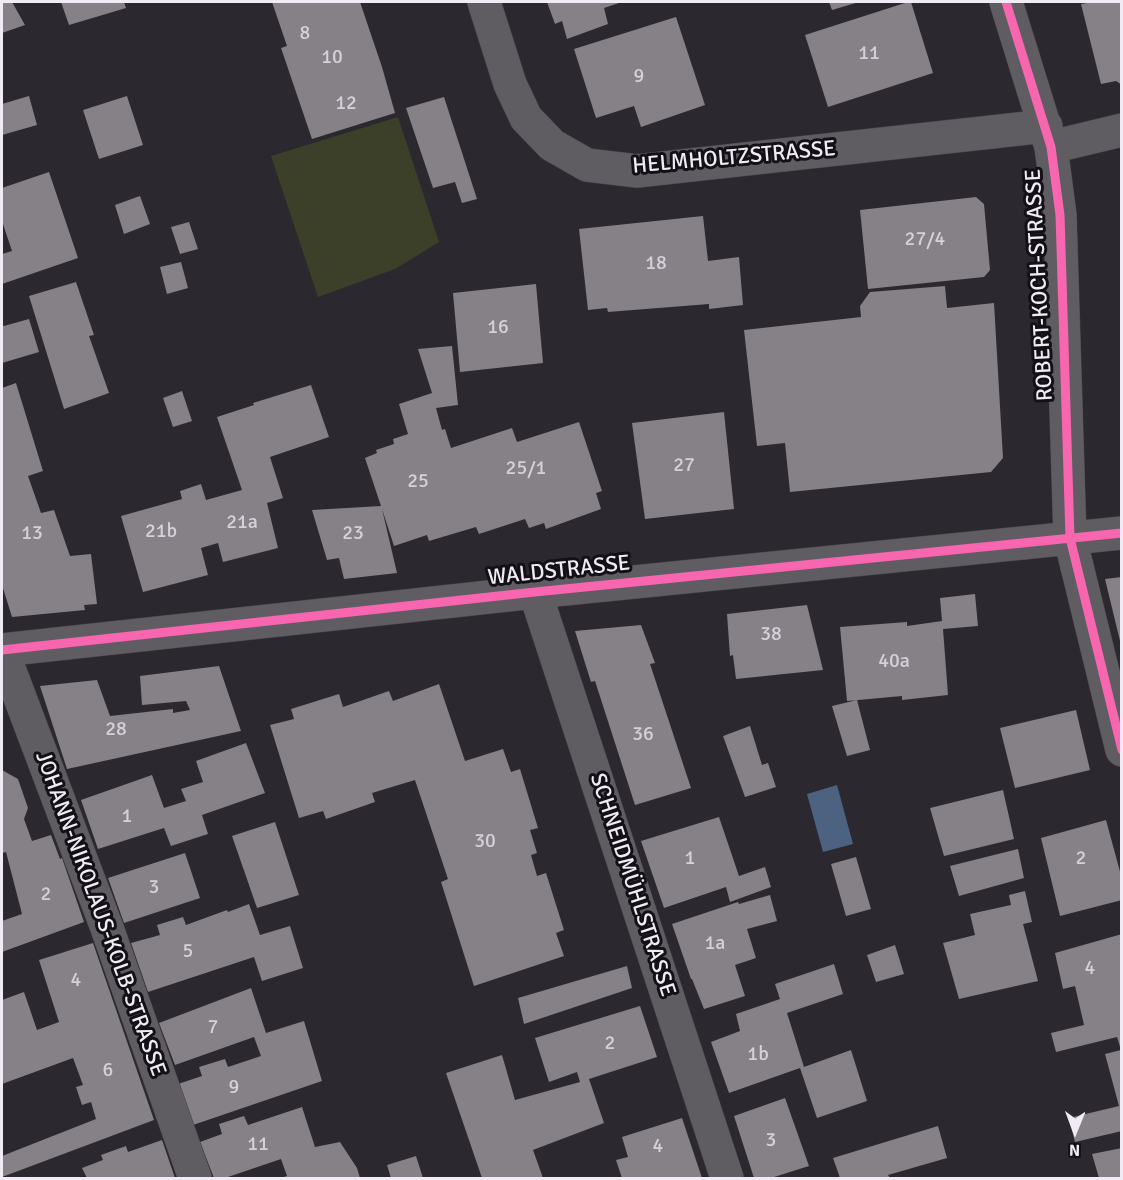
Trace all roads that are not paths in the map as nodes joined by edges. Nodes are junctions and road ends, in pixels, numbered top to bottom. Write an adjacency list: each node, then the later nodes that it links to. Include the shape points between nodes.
1 (484, 2): 4 (street, HELMHOLTZSTRASSE, via 510,84 526,118 552,145 586,165 637,171)
2 (1006, 2): 4 (street, ROBERT-KOCH-STRASSE)
3 (1122, 130): 4 (street, HELMHOLTZSTRASSE)
4 (1049, 136): 6 (street, ROBERT-KOCH-STRASSE, via 1060,215)
5 (1122, 533): 6 (street, WALDSTRASSE)
6 (1070, 538): 7 (street, WALDSTRASSE); 9 (street, ROBERT-KOCH-STRASSE)
7 (535, 592): 8 (street, WALDSTRASSE); 11 (street, SCHNEIDMÜHLSTRASSE)
8 (2, 650): 10 (street, JOHANN-NIKOLAUS-KOLB-STRASSE, via 107,928)
9 (1122, 750)
10 (195, 1179)
11 (728, 1179)

